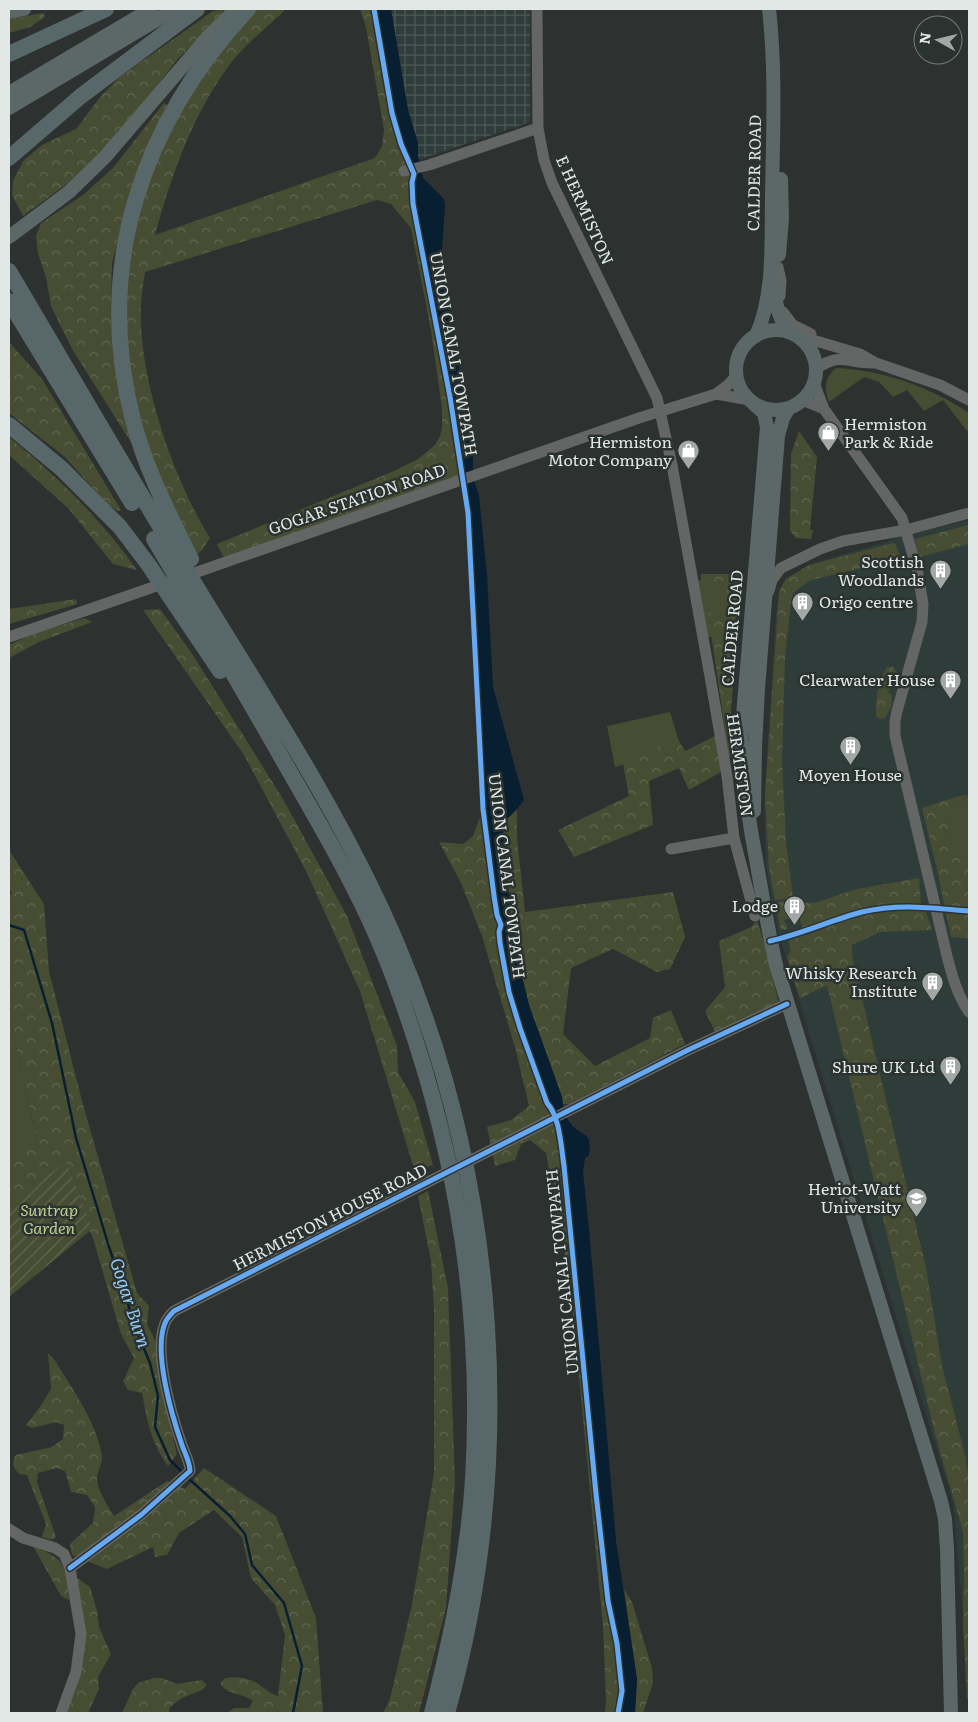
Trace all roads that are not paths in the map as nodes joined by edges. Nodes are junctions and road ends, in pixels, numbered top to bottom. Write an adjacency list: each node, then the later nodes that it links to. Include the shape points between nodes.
1 (24, 9): 12 (main road)
2 (92, 9): 13 (street)
3 (106, 9): 14 (highway)
4 (152, 9): 15 (main road)
5 (175, 9): 15 (main road)
6 (197, 9): 19 (highway, via 81,96)
7 (236, 9): 21 (main road, via 105,157 69,192)
8 (248, 9): 44 (highway, via 207,58 174,109 151,154 135,199 126,241 119,291 119,342 127,396 138,438 164,506)
9 (537, 9): 18 (street, E HERMISTON)
10 (769, 9): 26 (main road, CALDER ROAD, via 773,82 770,261 766,306)
11 (778, 9): 22 (main road, CALDER ROAD, via 782,123 782,218)
12 (9, 12)
13 (9, 45)
14 (9, 54)
15 (87, 54): 16 (main road); 17 (main road)
16 (9, 93)
17 (9, 108)
18 (538, 128): 20 (street); 38 (street, E HERMISTON, via 552,182 657,398)
19 (9, 158)
20 (404, 171)
21 (9, 237)
22 (778, 267): 25 (main road, CALDER ROAD, via 776,311); 27 (street, via 781,306 788,319 803,331)
23 (9, 271): 44 (highway)
24 (9, 301): 45 (highway, via 156,542)
25 (792, 334): 26 (main road, via 772,331); 27 (street); 29 (main road, via 810,350)
26 (756, 336): 30 (main road, via 740,352)
27 (837, 346): 28 (street)
28 (876, 363): 29 (street, via 862,364 837,358); 34 (street, via 924,378)
29 (816, 369): 31 (main road)
30 (737, 374): 32 (street, GOGAR STATION ROAD); 35 (main road, via 741,389)
31 (814, 383): 33 (main road); 37 (street)
32 (716, 394): 35 (street, GOGAR STATION ROAD); 38 (street, GOGAR STATION ROAD)
33 (802, 400): 36 (main road); 37 (street)
34 (969, 400)
35 (752, 401): 36 (main road, via 771,409); 48 (main road, CALDER ROAD, via 764,413 767,427 741,740 747,816)
36 (789, 408): 42 (main road, CALDER ROAD, via 778,436)
37 (824, 409): 41 (street, via 902,518)
38 (660, 411): 43 (street, GOGAR STATION ROAD); 46 (street, HERMISTON, via 712,682)
39 (9, 425): 45 (highway, via 62,468 130,539)
40 (969, 513): 41 (street)
41 (906, 530): 42 (street, via 843,541 780,568 772,580); 51 (street, via 918,576 923,614 897,712 895,736 949,964)
42 (764, 619): 48 (main road, CALDER ROAD, via 755,747)
43 (9, 637)
44 (312, 775): 56 (highway, via 376,898 429,1028 456,1119 477,1224 487,1324 490,1411 487,1491 476,1584 460,1667)
45 (321, 826): 55 (highway, via 379,939 426,1075 460,1223 472,1317 473,1480 461,1584)
46 (734, 838): 47 (street); 49 (street, HERMISTON)
47 (670, 849)
48 (756, 859): 50 (main road, CALDER ROAD, via 766,921)
49 (755, 916)
50 (787, 1004): 53 (street, HERMISTON HOUSE ROAD, via 550,1119 174,1311 163,1331 163,1369 190,1471 141,1515); 57 (main road, CALDER ROAD, via 945,1519)
51 (969, 1012)
52 (9, 1529): 53 (street, via 23,1538 55,1548 64,1554)
53 (70, 1568): 54 (street, via 81,1634 76,1672)
54 (61, 1713)
55 (432, 1713)
56 (447, 1713)
57 (951, 1713)

